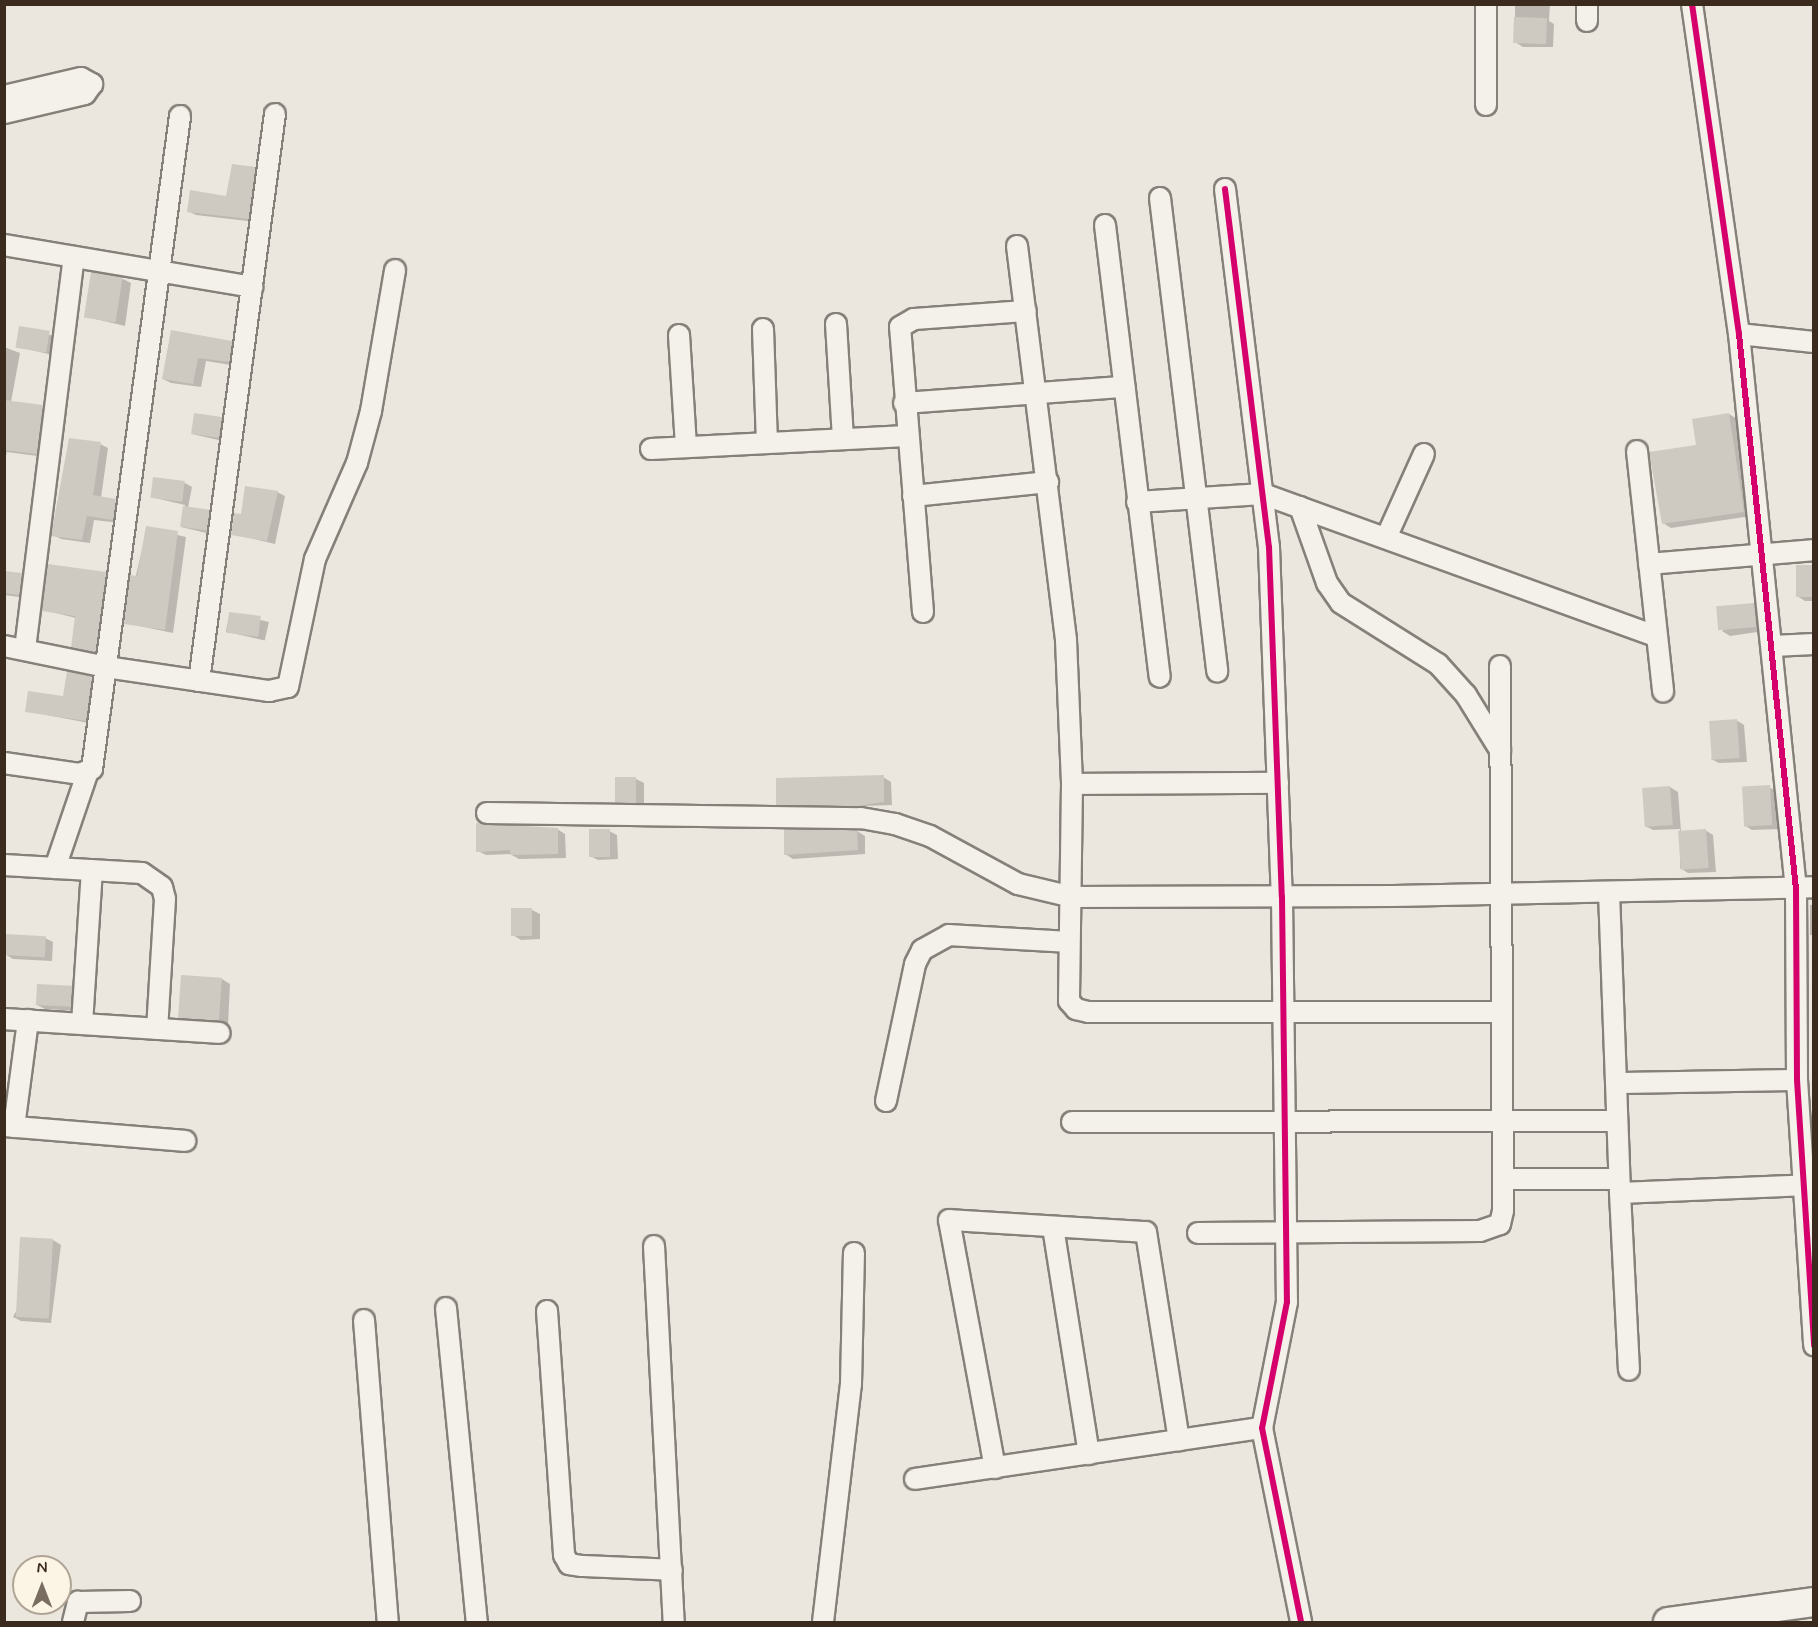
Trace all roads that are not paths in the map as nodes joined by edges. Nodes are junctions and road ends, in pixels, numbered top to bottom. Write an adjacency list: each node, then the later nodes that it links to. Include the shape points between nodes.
1 (1486, 4): 4 (street)
2 (1692, 4): 20 (street)
3 (4, 96): 5 (street, via 81,78 92,84 85,94)
4 (1486, 105)
5 (4, 113)
6 (275, 114): 16 (street)
7 (180, 116): 15 (street)
8 (1226, 189): 34 (street)
9 (1160, 198): 36 (street)
10 (1105, 225): 23 (street)
11 (4, 245): 13 (street)
12 (1017, 246): 17 (street)
13 (74, 257): 15 (street); 48 (street)
14 (395, 270): 53 (street, via 371,411 357,463 315,559 288,687 270,691)
15 (159, 272): 16 (street); 49 (street)
16 (252, 287): 53 (street)
17 (1026, 311): 24 (street); 25 (street, via 905,321 898,334)
18 (836, 324): 27 (street)
19 (763, 328): 28 (street)
20 (1739, 334): 22 (street); 41 (street)
21 (679, 335): 29 (street)
22 (1814, 342)
23 (1124, 387): 24 (street); 37 (street)
24 (1037, 393): 25 (street); 33 (street)
25 (904, 403): 26 (street)
26 (907, 436): 27 (street); 35 (street)
27 (843, 439): 28 (street)
28 (767, 443): 29 (street)
29 (686, 447): 30 (street)
30 (651, 449)
31 (1637, 451): 42 (street)
32 (1424, 454): 39 (street)
33 (1048, 482): 35 (street); 59 (street, via 1066,640)
34 (1263, 494): 36 (street); 38 (street); 58 (street)
35 (913, 496): 43 (street)
36 (1196, 498): 37 (street); 51 (street)
37 (1137, 502): 52 (street)
38 (1300, 507): 39 (street); 55 (street, via 1327,583 1341,603 1438,664 1466,695)
39 (1386, 538): 44 (street)
40 (1814, 550): 41 (street)
41 (1763, 553): 42 (street); 47 (street)
42 (1649, 564): 44 (street)
43 (923, 612)
44 (1657, 637): 54 (street)
45 (1814, 644): 47 (street)
46 (4, 646): 48 (street)
47 (1773, 646): 64 (street)
48 (26, 649): 49 (street)
49 (106, 666): 53 (street); 57 (street, via 94,761)
50 (1500, 666): 55 (street)
51 (1217, 672)
52 (1160, 677)
53 (199, 681)
54 (1663, 692)
55 (1500, 750): 66 (street)
56 (4, 763): 57 (street)
57 (87, 774): 62 (street)
58 (1278, 783): 59 (street); 68 (street)
59 (1072, 784): 67 (street)
60 (487, 813): 67 (street, via 861,818 930,836 1018,884)
61 (4, 865): 62 (street)
62 (55, 868): 63 (street)
63 (92, 870): 74 (street); 75 (street, via 142,873 162,886 165,899)
64 (1805, 888): 65 (street); 77 (street)
65 (1609, 892): 66 (street); 78 (street)
66 (1501, 895): 68 (street); 71 (street)
67 (1072, 897): 68 (street); 69 (street)
68 (1282, 897): 70 (street)
69 (1069, 942): 70 (street, via 1067,989 1069,1001 1076,1009); 79 (street, via 949,935 922,950 915,964)
70 (1283, 1012): 71 (street); 82 (street)
71 (1502, 1012): 83 (street)
72 (4, 1019): 73 (street)
73 (28, 1020): 74 (street); 84 (street)
74 (82, 1024): 75 (street)
75 (157, 1029): 76 (street)
76 (220, 1034)
77 (1797, 1080): 78 (street); 88 (street)
78 (1617, 1083): 80 (street)
79 (886, 1101)
80 (1617, 1121): 83 (street); 87 (street)
81 (1072, 1122): 82 (street)
82 (1285, 1122): 83 (street); 91 (street)
83 (1502, 1122): 86 (street)
84 (9, 1127): 85 (street)
85 (185, 1141)
86 (1503, 1179): 87 (street); 91 (street, via 1503,1211 1500,1224 1494,1228)
87 (1620, 1186): 88 (street); 99 (street)
88 (1808, 1186): 96 (street)
89 (1053, 1227): 101 (street, via 1146,1232); 102 (street); 103 (street, via 949,1220)
90 (1198, 1233): 91 (street)
91 (1286, 1233): 100 (street, via 1287,1302)
92 (654, 1246): 105 (street)
93 (854, 1253): 112 (street, via 850,1396)
94 (446, 1308): 110 (street)
95 (547, 1311): 105 (street, via 564,1555 569,1564 582,1566)
96 (1813, 1316): 98 (street)
97 (364, 1320): 109 (street)
98 (1814, 1345)
99 (1629, 1370)
100 (1262, 1428): 101 (street); 113 (street)
101 (1179, 1440): 102 (street)
102 (1089, 1454): 103 (street)
103 (995, 1468): 104 (street)
104 (915, 1479)
105 (672, 1570): 111 (street)
106 (130, 1601): 108 (street, via 78,1602)
107 (1814, 1602): 114 (highway)
108 (73, 1623)
109 (388, 1623)
110 (477, 1623)
111 (674, 1623)
112 (823, 1623)
113 (1301, 1623)
114 (1668, 1623)

